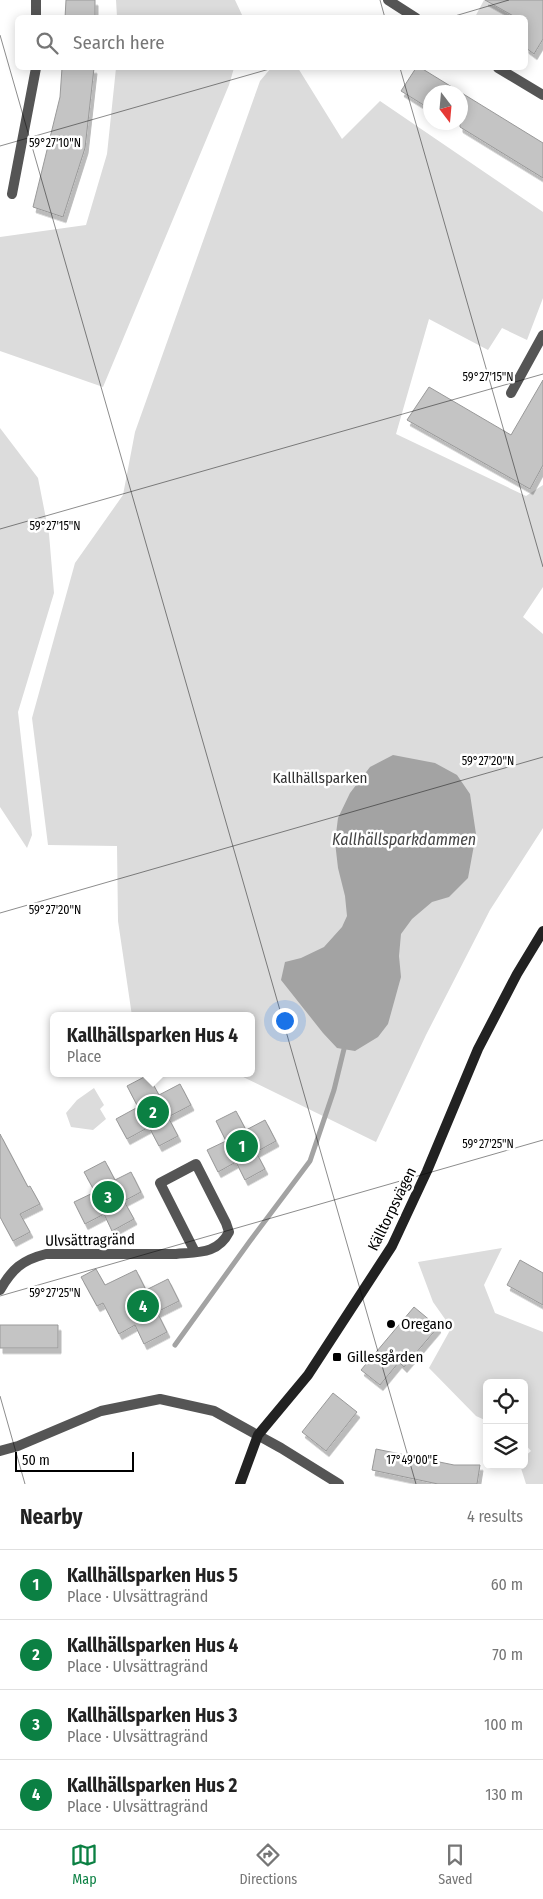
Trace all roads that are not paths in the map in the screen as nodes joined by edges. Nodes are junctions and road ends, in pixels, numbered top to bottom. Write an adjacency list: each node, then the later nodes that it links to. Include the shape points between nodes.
1 (36, 0): 3 (street)
2 (388, 0): 4 (street)
3 (36, 15)
4 (411, 15)
5 (36, 70): 8 (street)
6 (501, 70): 7 (street)
7 (543, 95)
8 (12, 194)
9 (543, 335): 10 (street)
10 (511, 393)
11 (543, 931): 14 (street, Källtorpsvägen, via 478,1049 392,1246 308,1374)
12 (195, 1252): 12 (street, Ulvsättragränd, via 160,1184 196,1164 229,1232 224,1242 214,1249); 13 (street, Ulvsättragränd, via 46,1254 19,1265)
13 (0, 1290)
14 (258, 1435): 15 (street, via 214,1411 160,1399 101,1411); 16 (street, Källtorpsvägen); 17 (street)
15 (0, 1452)
16 (240, 1484)
17 (339, 1484)

